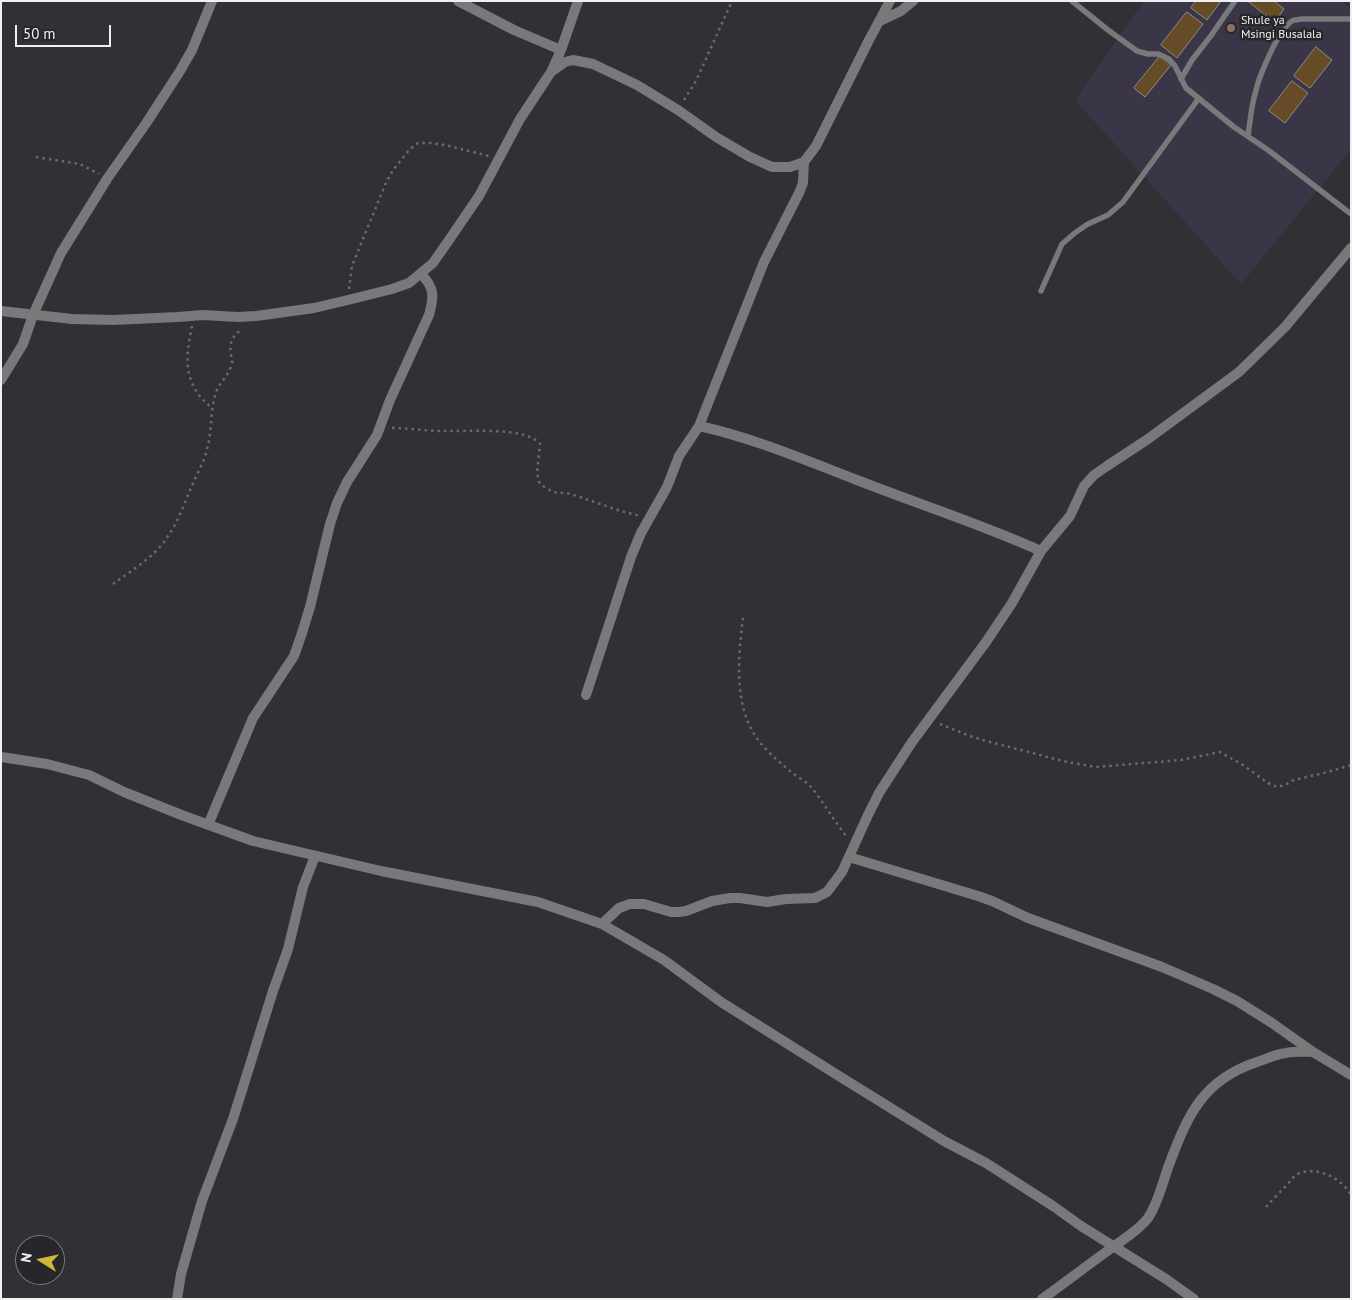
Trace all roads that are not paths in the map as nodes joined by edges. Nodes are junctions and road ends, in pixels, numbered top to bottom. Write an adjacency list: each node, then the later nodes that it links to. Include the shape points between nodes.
1 (212, 1): 21 (street, via 192,50 61,253)
2 (458, 1): 10 (street)
3 (578, 1): 10 (street)
4 (890, 1): 9 (street)
5 (912, 1): 9 (street, via 901,11)
6 (1072, 1): 12 (lane, via 1137,51 1169,59)
7 (1235, 1): 12 (lane)
8 (1351, 19): 14 (lane, via 1301,19 1289,24 1259,77)
9 (880, 21): 15 (street, via 816,146)
10 (561, 50): 11 (street)
11 (551, 72): 15 (street, via 573,60 593,64 637,85 750,157 772,167 790,167); 18 (street, via 520,119 479,196 433,263)
12 (1181, 79): 13 (lane, via 1186,88)
13 (1199, 98): 14 (lane); 19 (lane, via 1123,202 1062,244)
14 (1248, 136): 16 (lane)
15 (804, 162): 23 (street, via 803,183 764,262)
16 (1351, 214)
17 (1351, 248): 24 (street, via 1285,327 1239,372 1094,475 1084,486 1064,524)
18 (420, 274): 21 (street, via 409,283 392,289 314,308 256,316 113,320); 27 (street, via 433,292 429,315 390,400 381,428 347,482 338,503 294,656 253,718)
19 (1041, 291)
20 (1, 311): 21 (street)
21 (33, 315): 22 (street, via 23,344)
22 (1, 380)
23 (699, 426): 24 (street, via 817,464); 25 (street, via 679,456 641,533)
24 (1041, 551): 29 (street, via 986,642 879,793)
25 (586, 695)
26 (1, 757): 27 (street, via 89,775)
27 (208, 825): 28 (street, via 253,841)
28 (316, 856): 30 (street, via 538,902); 34 (street, via 303,887 288,949 233,1119 202,1201)
29 (849, 857): 30 (street, via 830,889 819,897 764,902 730,898 679,912 630,904 620,908); 31 (street, via 978,896 1178,974 1237,1001)
30 (602, 924): 33 (street, via 664,960 721,1002 839,1076 944,1141 995,1168)
31 (1313, 1052): 32 (street); 33 (street, via 1286,1052 1253,1063 1229,1074 1210,1089 1185,1126 1148,1217)
32 (1351, 1075)
33 (1113, 1247): 35 (street); 36 (street)
34 (177, 1299)
35 (1042, 1299)
36 (1194, 1299)

